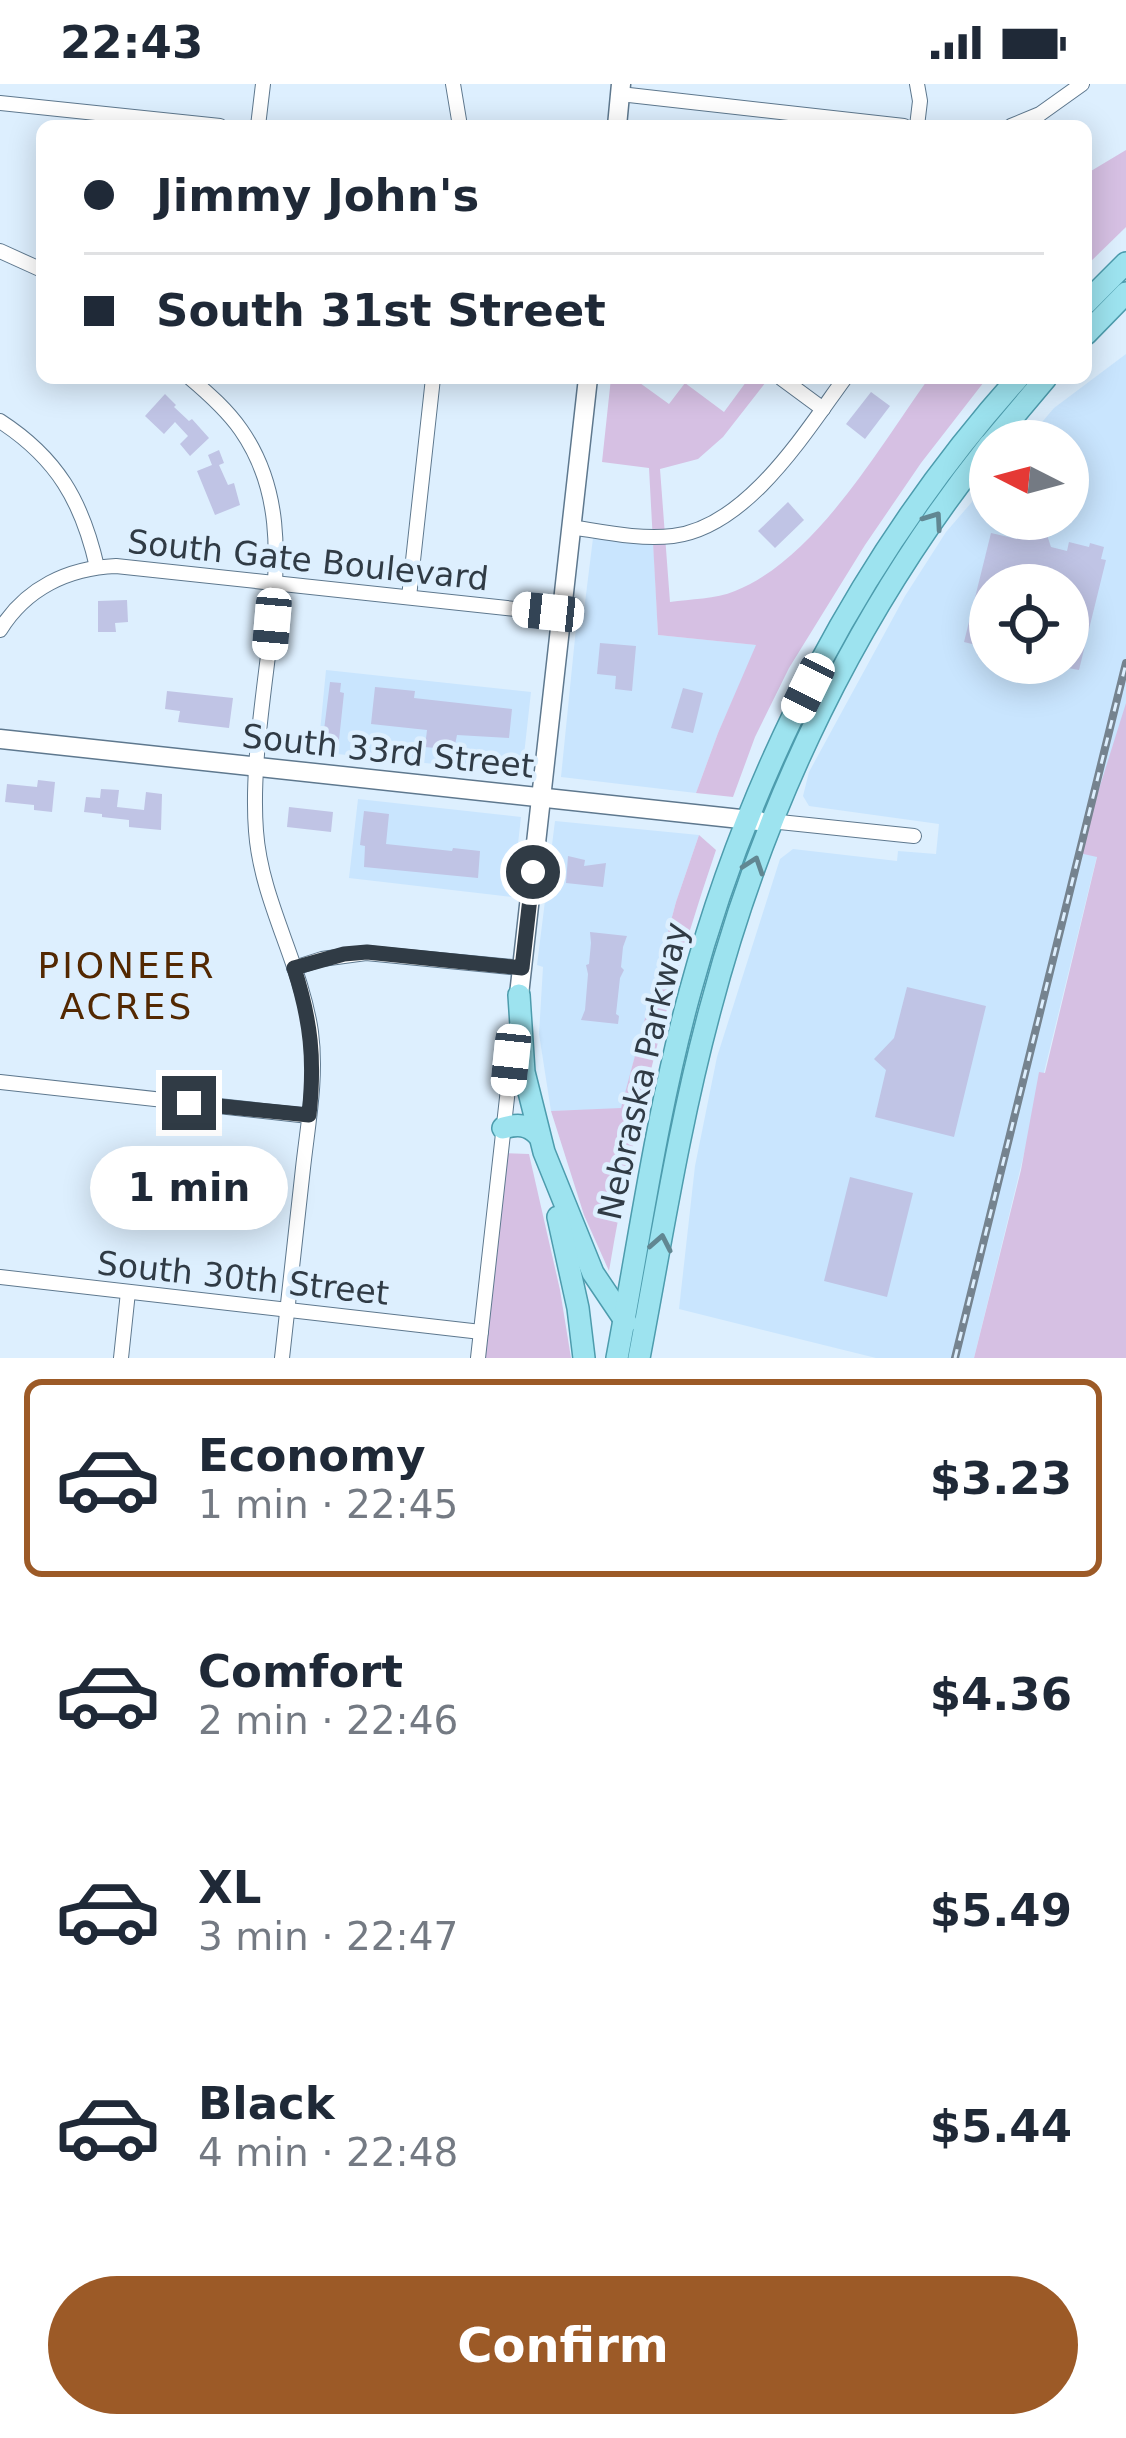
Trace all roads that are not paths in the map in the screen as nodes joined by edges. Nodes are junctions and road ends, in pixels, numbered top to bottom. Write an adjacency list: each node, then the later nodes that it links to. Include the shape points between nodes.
1 (262, 84): 8 (street)
2 (453, 84): 9 (street)
3 (917, 84): 12 (street)
4 (1082, 84): 13 (street)
5 (621, 89): 10 (main road); 11 (street)
6 (0, 103): 7 (street)
7 (163, 120)
8 (259, 120)
9 (459, 120)
10 (618, 120)
11 (858, 120)
12 (917, 120)
13 (1026, 120)
14 (0, 251): 16 (street)
15 (1126, 263): 18 (main road)
16 (36, 267)
17 (1126, 293): 19 (main road)
18 (1092, 297)
19 (1092, 328)
20 (196, 384): 33 (street, via 229,414 264,474 276,520)
21 (432, 384): 34 (street)
22 (587, 384): 31 (main road)
23 (789, 384): 27 (street)
24 (841, 384): 27 (street)
25 (1013, 384): 40 (main road, Nebraska Parkway, via 858,595)
26 (1041, 384): 28 (main road, Nebraska Parkway)
27 (823, 409): 31 (street, via 766,479 712,525 665,537)
28 (1010, 420)
29 (0, 421): 32 (street, via 67,485)
30 (969, 472): 41 (main road, Nebraska Parkway, one-way to 30, via 856,642)
31 (572, 527): 35 (main road)
32 (97, 567): 33 (street, South Gate Boulevard); 36 (street, South Gate Boulevard, via 47,583)
33 (275, 583): 34 (street, South Gate Boulevard); 38 (street)
34 (409, 597): 35 (street, South Gate Boulevard)
35 (562, 614): 39 (main road)
36 (0, 630)
37 (0, 740): 38 (main road, South 33rd Street)
38 (258, 766): 39 (main road, South 33rd Street); 43 (street, via 258,852)
39 (541, 797): 40 (main road, South 33rd Street); 44 (main road)
40 (746, 820): 41 (main road, South 33rd Street); 53 (main road, Nebraska Parkway, via 685,1012)
41 (770, 821): 42 (street); 60 (main road, Nebraska Parkway, one-way to 41, via 702,1040)
42 (914, 836)
43 (294, 968): 44 (street, via 367,952); 47 (street, via 313,1050)
44 (522, 968): 45 (main road)
45 (519, 995): 48 (street); 49 (main road, via 524,1072)
46 (0, 1082): 47 (street)
47 (309, 1115): 52 (street)
48 (503, 1128): 49 (main road, via 533,1129); 54 (street)
49 (541, 1143): 53 (main road, via 593,1273); 58 (main road)
50 (0, 1277): 51 (street, South 30th Street)
51 (128, 1292): 52 (street, South 30th Street); 55 (street)
52 (287, 1310): 54 (street, South 30th Street); 56 (street)
53 (624, 1319): 59 (main road, Nebraska Parkway); 60 (main road)
54 (481, 1332): 57 (street)
55 (121, 1358)
56 (282, 1358)
57 (478, 1358)
58 (584, 1358)
59 (617, 1358)
60 (636, 1358)

